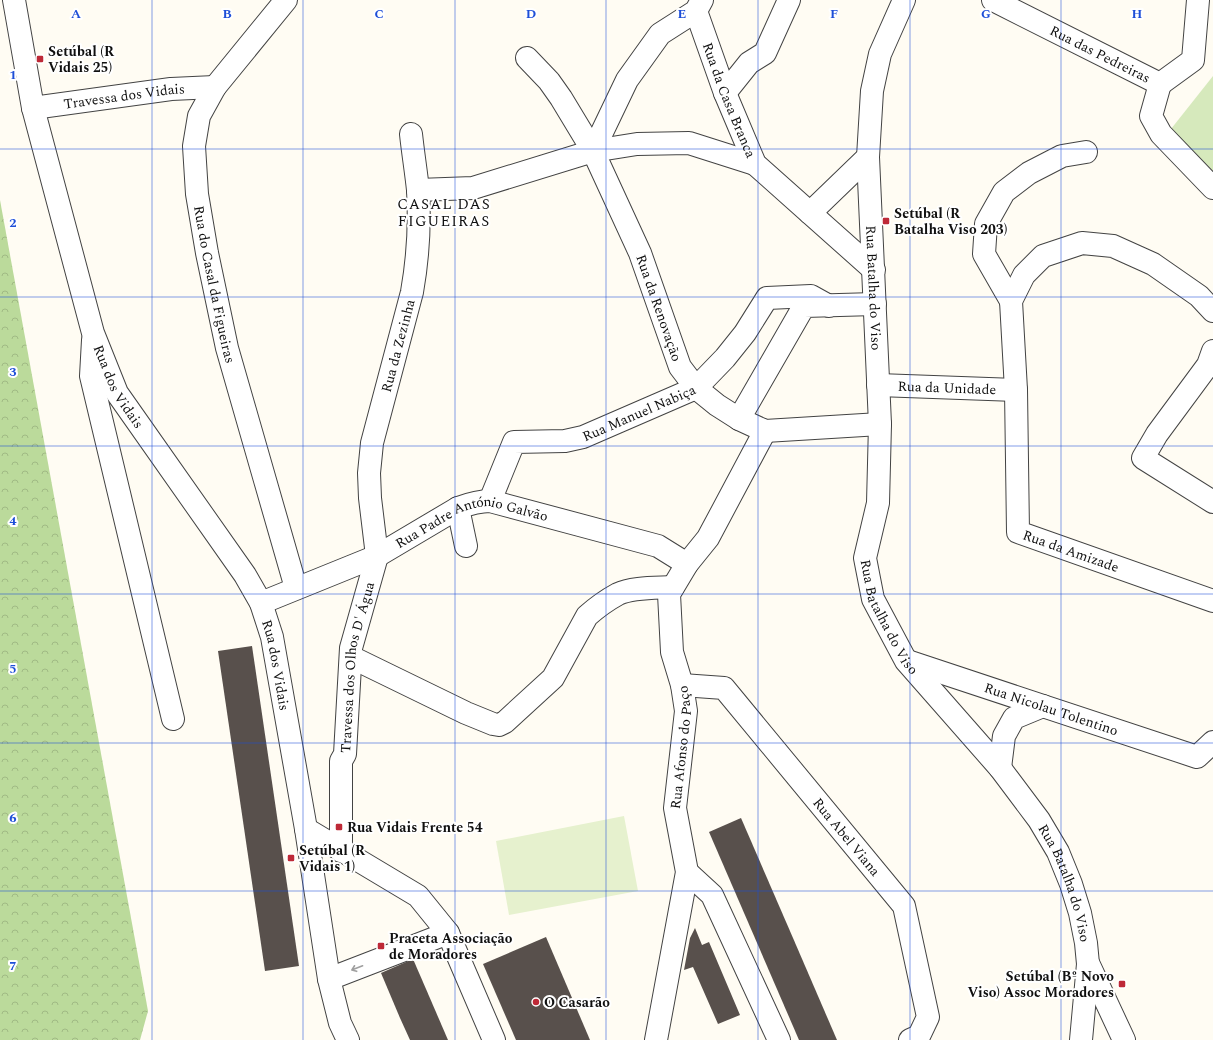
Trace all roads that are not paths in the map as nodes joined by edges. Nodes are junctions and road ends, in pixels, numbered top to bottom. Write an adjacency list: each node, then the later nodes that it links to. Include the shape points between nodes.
1 (16, 0): 12 (street, Rua dos Vidais)
2 (286, 0): 10 (street, Rua do Casal da Figueiras)
3 (789, 0): 11 (street, via 765,53 749,63)
4 (904, 0): 16 (street, Rua Batalha do Viso, via 880,54 872,91)
5 (993, 0): 9 (street, Rua das Pedreiras)
6 (1198, 0): 9 (street, Rua das Pedreiras, via 1193,60)
7 (699, 5): 11 (street, Rua da Casa Branca); 14 (street, via 660,34 627,80)
8 (527, 58): 14 (street, Rua da Renovação, via 558,92)
9 (1160, 84): 18 (street, via 1151,116 1161,134)
10 (215, 87): 12 (street, Travessa dos Vidais, via 170,89); 41 (street, Rua do Casal da Figueiras, via 199,116 194,146 197,194 227,348)
11 (725, 92): 17 (street, Rua da Casa Branca)
12 (33, 108): 26 (street, Rua dos Vidais)
13 (411, 134): 19 (street, Rua da Zezinha)
14 (594, 151): 17 (street, via 637,144 689,143); 19 (street, via 473,188); 29 (street, Rua da Renovação, via 640,253 680,367)
15 (1086, 152): 22 (street, via 1062,156 1029,173 1004,192 986,224 984,254)
16 (868, 157): 20 (street); 21 (street, Rua Batalha do Viso)
17 (755, 164): 20 (street, Rua da Casa Branca)
18 (1213, 188)
19 (418, 190): 38 (street, Rua da Zezinha, via 418,245 412,292 372,443 368,473)
20 (810, 213): 21 (street, Rua da Casa Branca)
21 (874, 270): 23 (street, Rua Batalha do Viso)
22 (1012, 301): 25 (street, via 1024,275 1043,256 1082,243 1112,246 1154,264 1199,296); 30 (street)
23 (875, 304): 24 (street); 28 (street, Rua Batalha do Viso)
24 (829, 306): 29 (street, Rua Manuel Nabiça, via 811,296 767,298 745,333); 31 (street, via 804,306)
25 (1213, 311)
26 (93, 333): 43 (street, Rua dos Vidais, via 117,393); 48 (street, Rua dos Vidais, via 91,376)
27 (1213, 351): 35 (street, via 1208,366 1157,434 1143,458)
28 (878, 384): 30 (street, Rua da Unidade); 32 (street, Rua Batalha do Viso)
29 (696, 388): 31 (street, Rua da Renovação); 34 (street, Rua Manuel Nabiça, via 583,437 565,441 514,442)
30 (1016, 390): 42 (street, Rua da Amizade, via 1018,532)
31 (740, 419): 33 (street, Rua da Renovação)
32 (880, 424): 33 (street, Rua da Renovação); 45 (street, Rua Batalha do Viso, via 878,503 865,558 873,599)
33 (765, 431): 39 (street, Rua Afonso do Paço, via 708,538)
34 (490, 501): 36 (street, Rua Padre António Galvão, via 480,501); 39 (street, Rua Padre António Galvão, via 658,546)
35 (1213, 502)
36 (458, 508): 37 (street); 38 (street, Rua Padre António Galvão)
37 (466, 546)
38 (377, 556): 41 (street, Rua Padre António Galvão); 44 (street, Travessa dos Olhos D' Água, via 351,648)
39 (687, 564): 40 (street, Rua Afonso do Paço)
40 (673, 587): 44 (street, via 628,591 618,594 594,610 587,616 553,678 505,722 499,724 466,713); 46 (street, Rua Afonso do Paço, via 669,594 672,652)
41 (296, 588): 43 (street, Rua Padre António Galvão)
42 (1213, 601)
43 (261, 603): 52 (street, Rua dos Vidais, via 272,636)
44 (351, 657): 53 (street, Travessa dos Olhos D' Água, via 345,754 340,761)
45 (906, 661): 47 (street, Rua Nicolau Tolentino); 51 (street, Rua Batalha do Viso)
46 (682, 685): 54 (street, Rua Afonso do Paço, via 686,711 675,808); 62 (street, Rua Abel Viana, via 724,688 904,906 928,1017 919,1036)
47 (1043, 706): 50 (street, Rua Nicolau Tolentino); 51 (street, via 1014,718 1004,736)
48 (173, 719)
49 (1213, 742): 50 (street, Rua Nicolau Tolentino)
50 (1205, 761)
51 (1000, 768): 56 (street, Rua Batalha do Viso, via 1039,820 1058,852 1080,913)
52 (306, 829): 53 (street); 57 (street, Rua dos Vidais)
53 (342, 851): 55 (street, via 418,896)
54 (687, 872): 60 (street, Rua Afonso do Paço); 61 (street, via 712,895)
55 (448, 933): 57 (street, one-way to 57); 59 (street)
56 (1088, 964): 63 (street, Rua Batalha do Viso); 64 (street)
57 (329, 979): 58 (street, Rua dos Vidais, via 340,1023)
58 (348, 1040)
59 (494, 1040)
60 (656, 1040)
61 (778, 1040)
62 (910, 1040)
63 (1081, 1040)
64 (1124, 1040)

